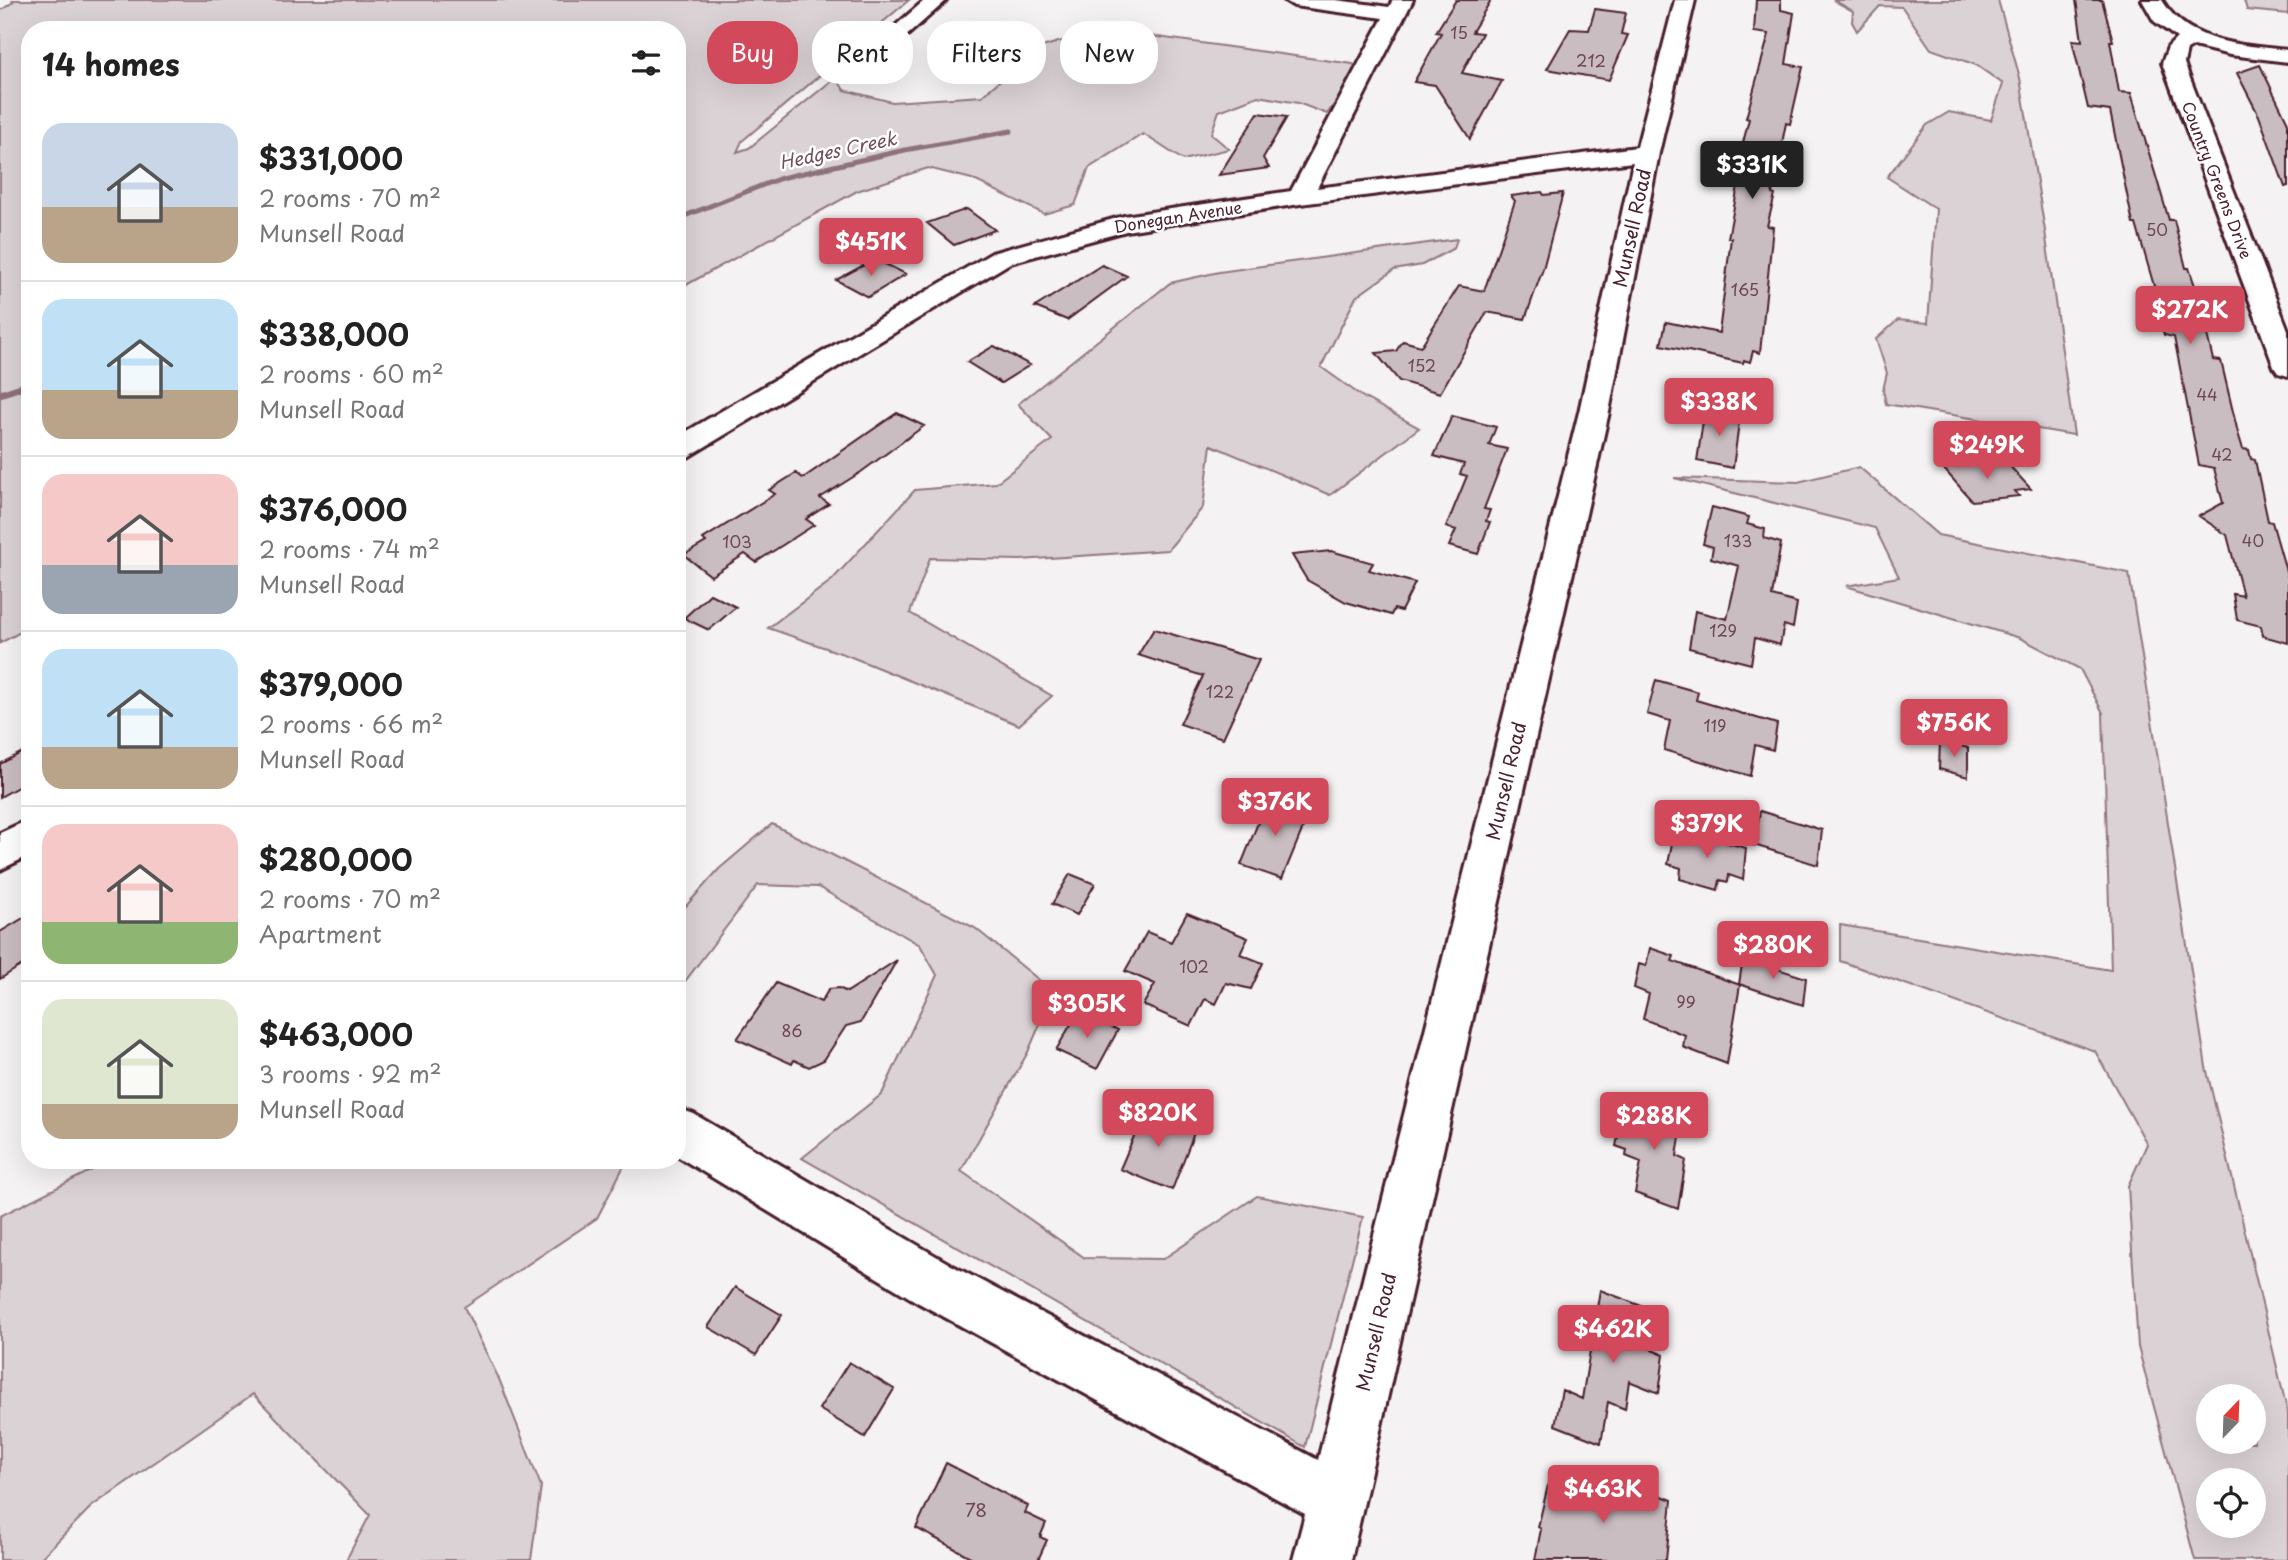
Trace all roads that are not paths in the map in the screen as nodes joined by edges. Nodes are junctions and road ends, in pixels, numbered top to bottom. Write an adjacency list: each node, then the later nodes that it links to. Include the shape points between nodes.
1 (937, 0): 6 (street)
2 (1294, 0): 5 (street)
3 (1685, 0): 9 (street, Munsell Road)
4 (2152, 0): 7 (street, via 2168,23)
5 (1399, 7): 10 (street)
6 (913, 21)
7 (2192, 38): 8 (street); 11 (street, Country Greens Drive, via 2178,47 2173,63)
8 (2288, 56)
9 (1647, 153): 10 (street, Donegan Avenue); 16 (street, Munsell Road, via 1594,412)
10 (1300, 197): 12 (street, Donegan Avenue, via 1124,224 1001,258)
11 (2288, 367)
12 (686, 445)
13 (21, 840): 14 (street)
14 (0, 853)
15 (686, 1135): 16 (street, via 935,1284)
16 (1336, 1500): 17 (street, Munsell Road)
17 (1322, 1560)

